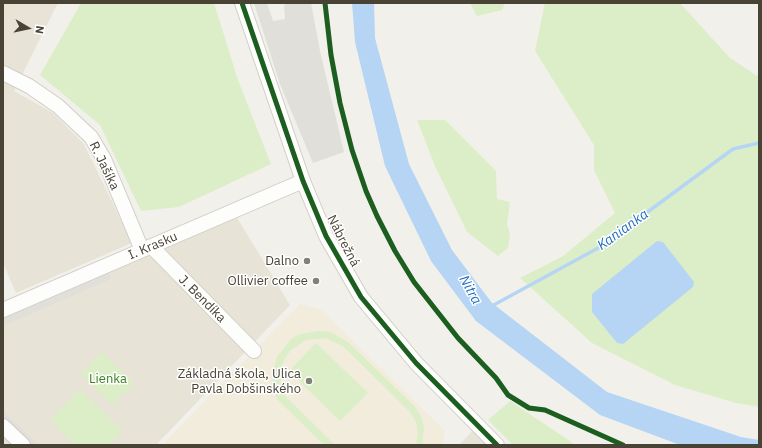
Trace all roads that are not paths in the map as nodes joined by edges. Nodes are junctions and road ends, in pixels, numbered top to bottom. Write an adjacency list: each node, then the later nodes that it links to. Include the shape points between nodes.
1 (242, 3): 3 (street, Nábrežná)
2 (3, 73): 4 (street, R. Jašíka, via 29,86 58,106 90,137 104,159)
3 (303, 181): 4 (street, I. Krasku); 9 (street, Nábrežná, via 326,236 361,297 416,363)
4 (147, 248): 5 (street, I. Krasku); 6 (street, J. Bendíka)
5 (3, 310)
6 (254, 351)
7 (3, 426): 8 (street)
8 (23, 445)
9 (497, 445)

